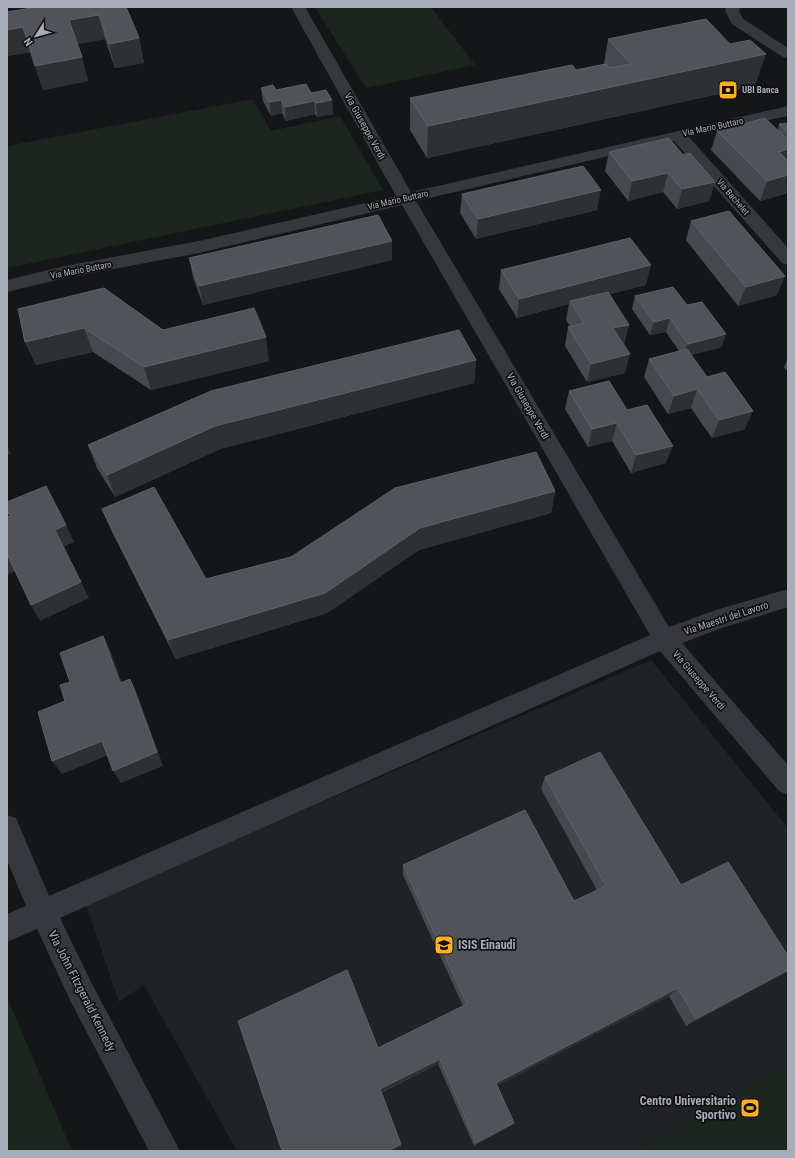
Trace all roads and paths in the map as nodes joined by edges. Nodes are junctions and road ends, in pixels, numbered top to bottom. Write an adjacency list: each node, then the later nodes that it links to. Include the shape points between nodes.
1 (298, 7): 6 (street, Via Giuseppe Verdi)
2 (734, 7): 3 (street, via 732,10 737,21)
3 (788, 54)
4 (788, 111): 5 (street, Via Mario Buttaro)
5 (678, 134): 6 (street, Via Mario Buttaro); 7 (street, Via Bachelet)
6 (406, 198): 8 (street, Via Mario Buttaro, via 193,248 65,272); 10 (street, Via Giuseppe Verdi)
7 (788, 260)
8 (7, 286)
9 (788, 598): 10 (street, Via Maestri del Lavoro)
10 (664, 639): 11 (street, Via Giuseppe Verdi); 13 (street, Via Maestri del Lavoro)
11 (788, 783)
12 (7, 827): 13 (street, Via John Fitzgerald Kennedy)
13 (42, 911): 14 (street, Via Maestri del Lavoro); 15 (street, Via John Fitzgerald Kennedy, via 65,961)
14 (7, 928)
15 (165, 1151)

